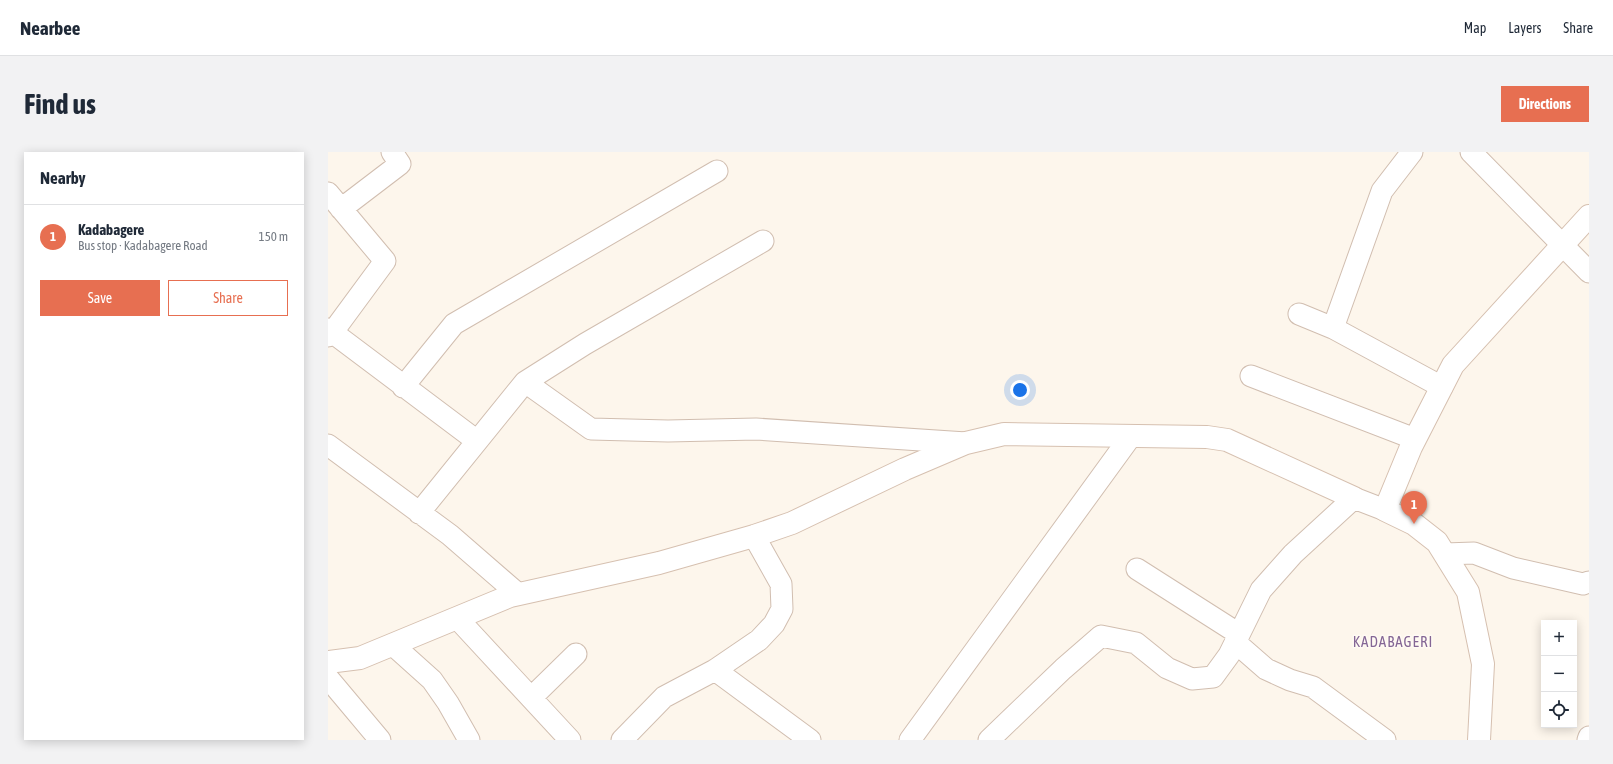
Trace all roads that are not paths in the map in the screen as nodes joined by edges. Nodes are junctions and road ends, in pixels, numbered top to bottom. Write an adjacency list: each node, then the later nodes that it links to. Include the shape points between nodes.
1 (392, 152): 6 (street, via 400,164)
2 (1412, 152): 12 (street, via 1382,191)
3 (1471, 152): 9 (street)
4 (717, 171): 16 (street, via 454,324)
5 (328, 193): 6 (street)
6 (341, 209): 13 (street, via 385,261)
7 (1589, 216): 9 (street)
8 (764, 241): 15 (street)
9 (1562, 245): 10 (street); 17 (street, via 1453,365)
10 (1589, 272)
11 (1299, 314): 12 (street)
12 (1333, 328): 17 (street)
13 (329, 333): 16 (street)
14 (1252, 376): 19 (street)
15 (525, 382): 20 (street); 21 (street, via 591,430 756,429)
16 (403, 387): 20 (street)
17 (1442, 387): 19 (street)
18 (1131, 436): 21 (street, via 1004,434); 23 (street, via 1208,437 1227,440); 44 (street)
19 (1415, 439): 24 (street)
20 (477, 441): 25 (street)
21 (966, 443): 26 (street, via 792,523)
22 (328, 445): 25 (street)
23 (1354, 498): 24 (street); 32 (street, via 1293,554 1261,590)
24 (1385, 510): 27 (street, via 1414,524 1438,542)
25 (419, 513): 30 (street, via 450,535)
26 (754, 536): 30 (street, via 659,563); 36 (street, via 782,584 782,609 774,624 759,640)
27 (1445, 554): 29 (street, via 1474,553 1513,568 1583,584); 47 (street, via 1468,592 1483,664)
28 (1137, 569): 32 (street)
29 (1589, 582)
30 (518, 594): 31 (street)
31 (458, 618): 33 (street); 38 (street)
32 (1237, 638): 45 (street, via 1229,655 1213,677 1192,679 1167,668 1136,643 1101,636); 46 (street, via 1266,669 1313,688)
33 (393, 645): 35 (street, via 360,658); 40 (street, via 432,680)
34 (576, 654): 38 (street)
35 (328, 662)
36 (715, 670): 42 (street, via 664,697); 43 (street)
37 (328, 678): 39 (street)
38 (531, 698): 41 (street)
39 (380, 740)
40 (469, 740)
41 (570, 740)
42 (622, 740)
43 (810, 740)
44 (910, 740)
45 (989, 740)
46 (1385, 740)
47 (1480, 740)

